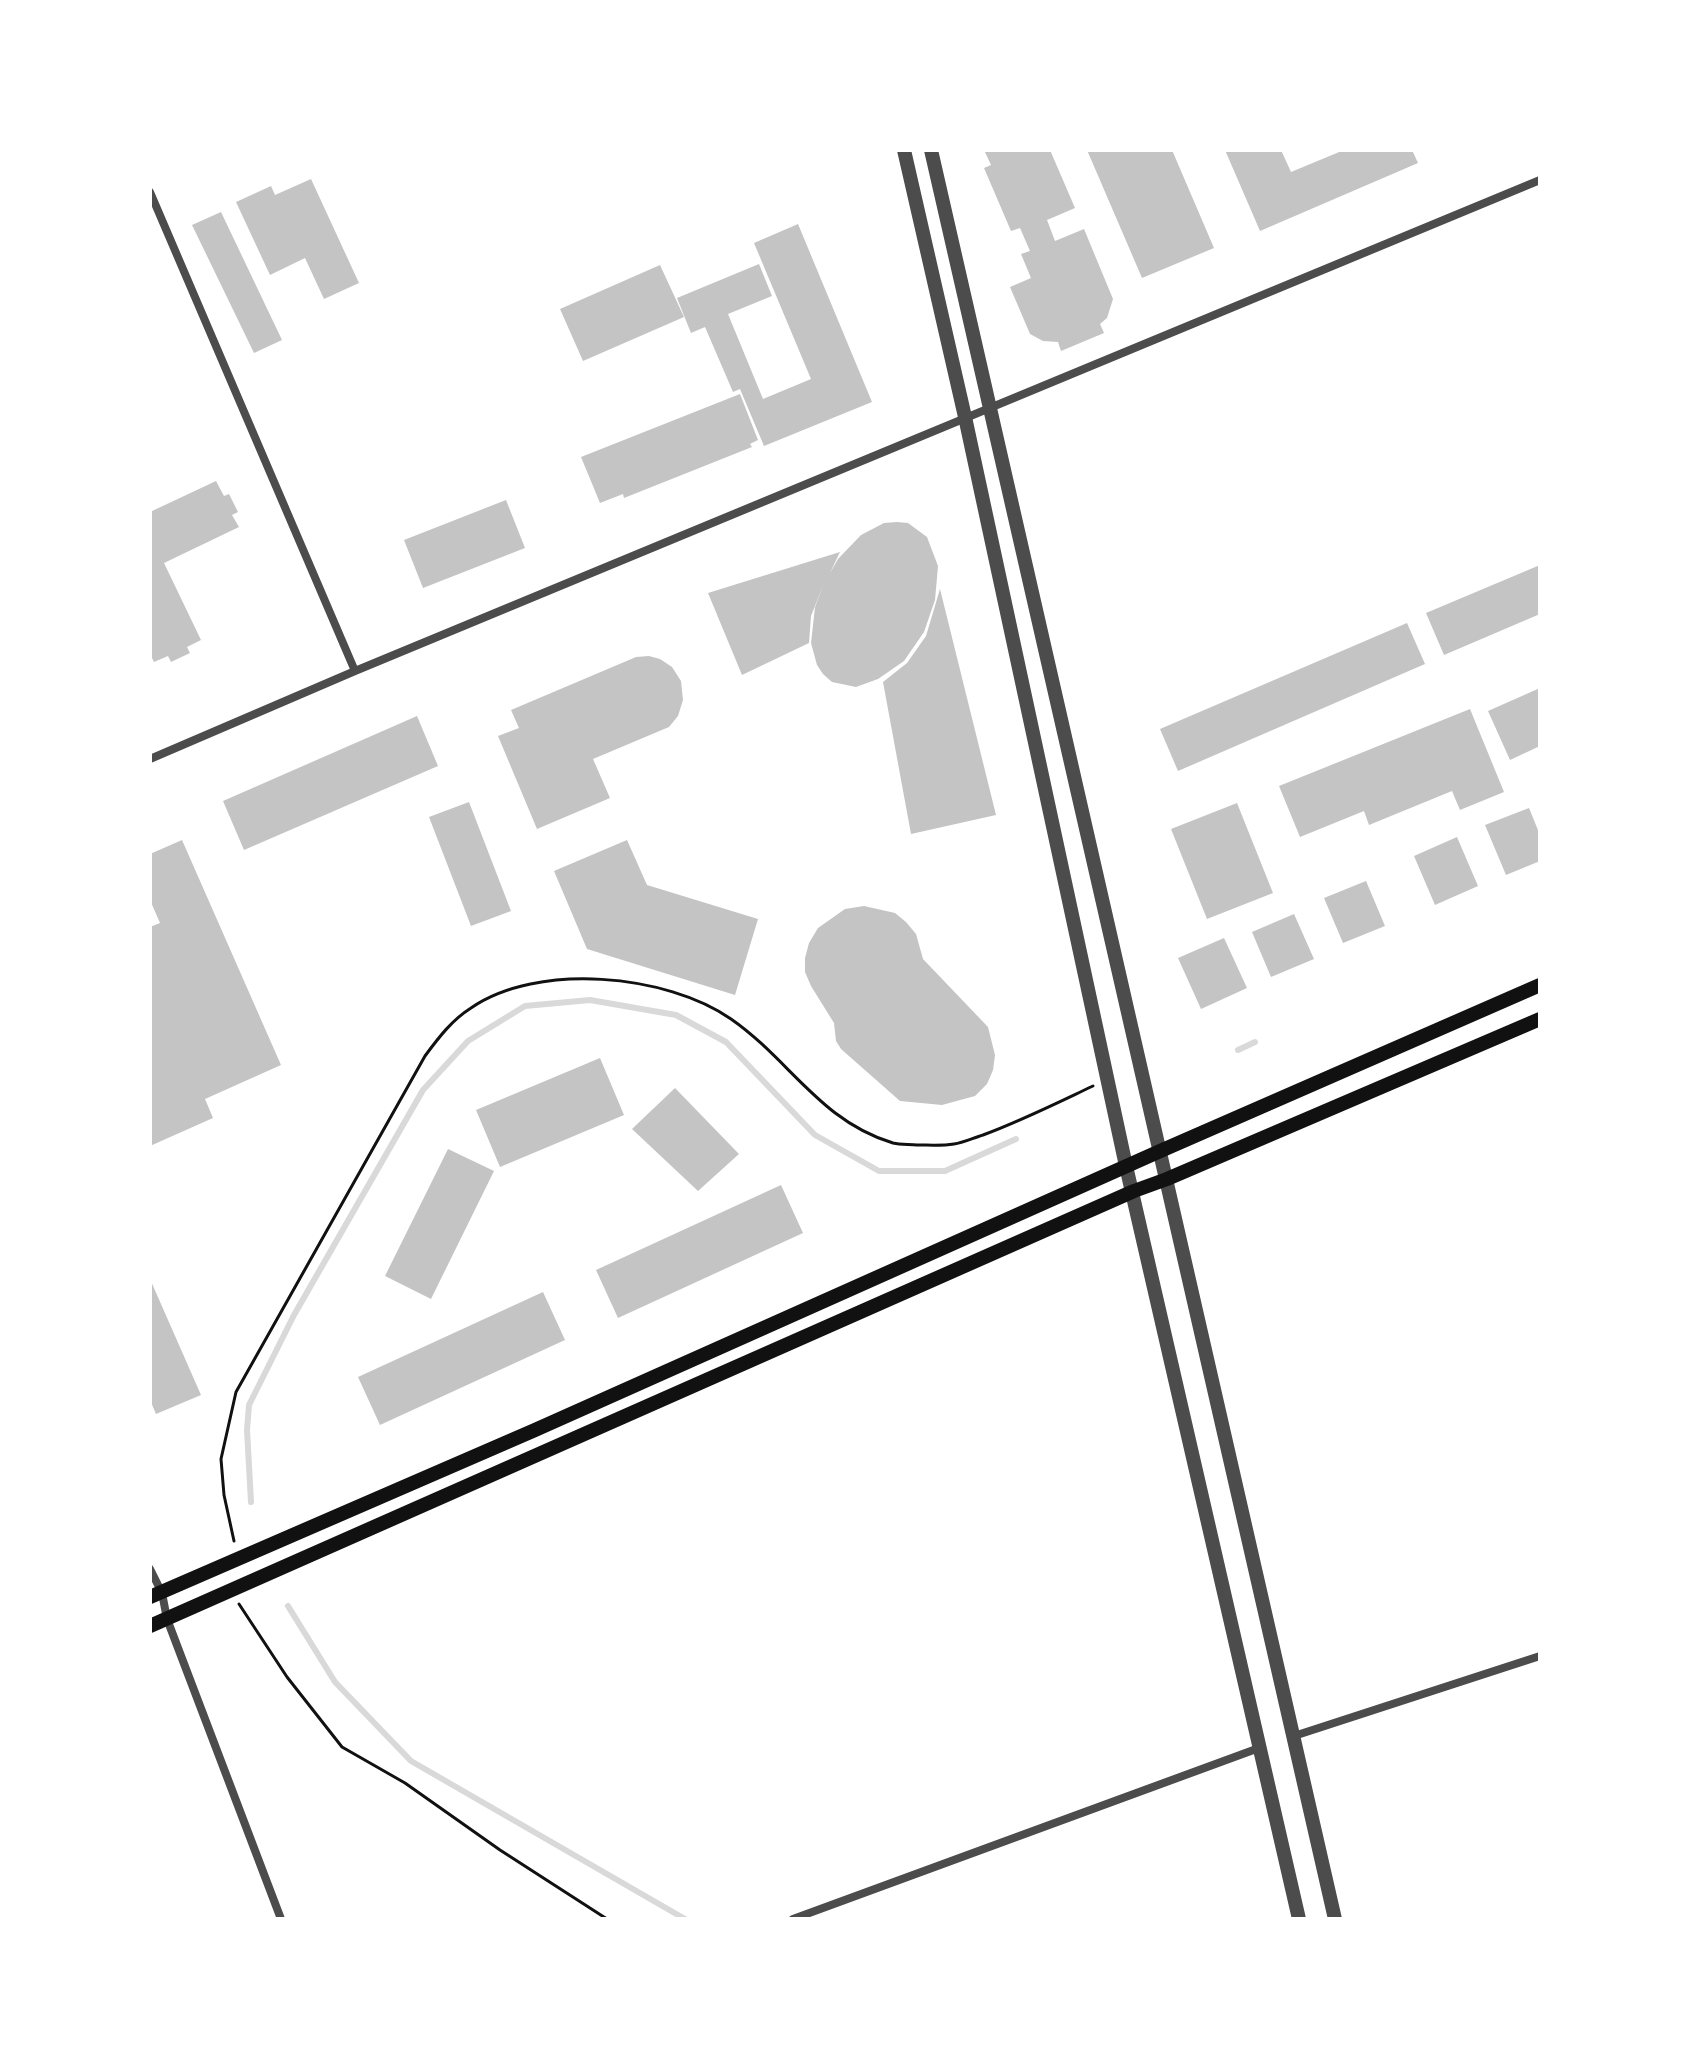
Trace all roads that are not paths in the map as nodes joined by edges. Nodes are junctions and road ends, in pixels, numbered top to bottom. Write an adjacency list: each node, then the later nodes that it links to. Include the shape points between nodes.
1 (904, 150): 6 (street)
2 (931, 150): 5 (street)
3 (1540, 180): 5 (street)
4 (150, 192): 7 (street)
5 (991, 406): 6 (street); 11 (street)
6 (965, 417): 7 (street); 12 (street)
7 (355, 671): 8 (street)
8 (150, 759)
9 (1540, 985): 11 (main road)
10 (1540, 1019): 13 (main road)
11 (1158, 1152): 12 (main road); 13 (street)
12 (1126, 1166): 14 (street); 16 (main road)
13 (1167, 1179): 14 (main road); 20 (street)
14 (1134, 1191): 17 (main road); 21 (street)
15 (150, 1569): 16 (street)
16 (156, 1595): 17 (street)
17 (167, 1619): 18 (main road); 22 (street)
18 (150, 1626)
19 (1540, 1656): 20 (street)
20 (1294, 1736): 25 (street)
21 (1259, 1748): 23 (street); 24 (street)
22 (281, 1919)
23 (793, 1919)
24 (1299, 1919)
25 (1335, 1919)

